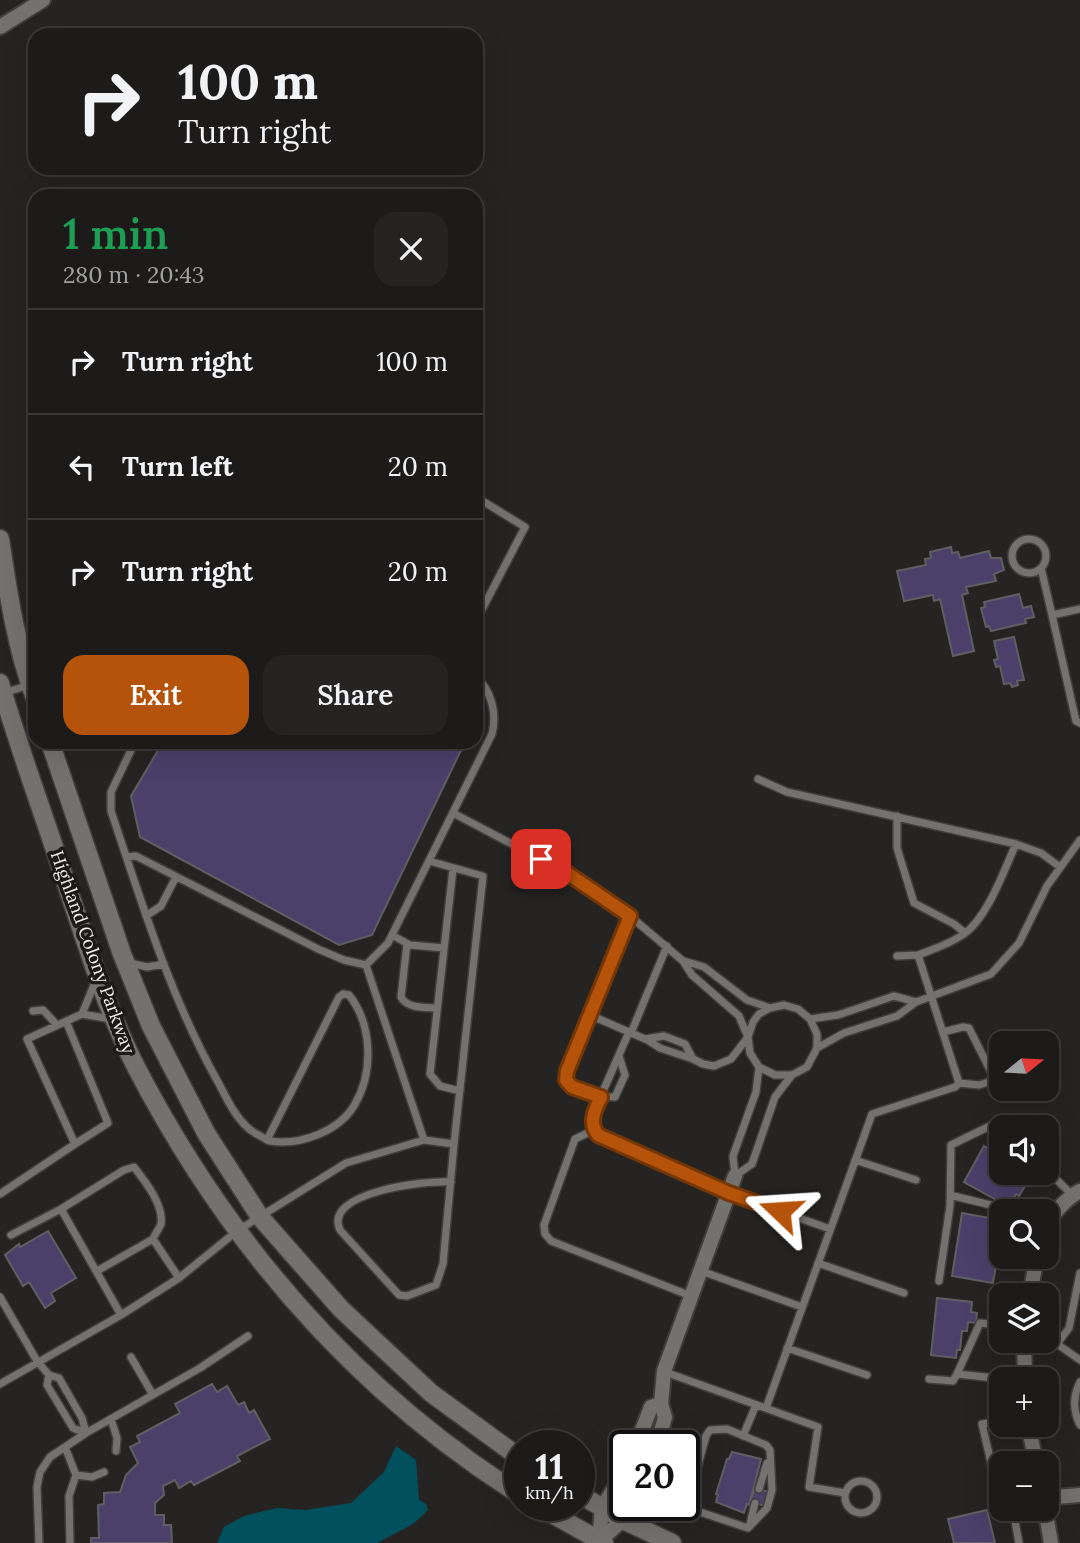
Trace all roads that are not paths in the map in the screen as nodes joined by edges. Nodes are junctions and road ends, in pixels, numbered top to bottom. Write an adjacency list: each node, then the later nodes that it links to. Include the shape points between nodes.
1 (43, 0): 2 (street)
2 (0, 27)
3 (483, 501): 6 (lane, via 525,527)
4 (0, 539): 9 (street)
5 (1041, 568): 5 (lane, via 1046,559 1041,543 1026,539 1016,545 1012,556 1016,568 1028,573); 8 (lane)
6 (483, 608)
7 (1080, 609): 8 (lane)
8 (1052, 614): 13 (lane)
9 (28, 669)
10 (483, 685): 17 (lane, via 492,702 494,724)
11 (1, 688): 12 (lane); 39 (street, Highland Colony Parkway)
12 (28, 688)
13 (1080, 723)
14 (52, 749): 33 (street, Highland Colony Parkway)
15 (132, 749): 21 (lane, via 110,799)
16 (758, 779): 18 (lane, via 787,792)
17 (453, 813): 22 (lane); 27 (lane, via 564,871)
18 (897, 816): 20 (lane); 28 (lane, via 897,848 914,902)
19 (1080, 839): 23 (lane)
20 (1016, 844): 23 (lane, via 1041,853); 28 (lane, via 978,921)
21 (127, 857): 25 (lane, via 136,856); 26 (lane)
22 (429, 861): 24 (lane); 29 (lane)
23 (1060, 867): 40 (lane, via 1019,943 990,974)
24 (453, 869): 32 (lane); 61 (lane, via 484,876)
25 (176, 877): 26 (lane, via 161,906); 38 (lane, via 318,949)
26 (146, 916): 37 (lane)
27 (630, 916): 31 (lane); 46 (lane)
28 (965, 933): 34 (lane)
29 (392, 935): 30 (lane); 38 (lane)
30 (407, 944): 32 (lane); 42 (lane, via 401,998 406,1004)
31 (667, 946): 36 (lane); 51 (lane)
32 (444, 948): 42 (lane)
33 (123, 955): 37 (lane, via 138,966); 81 (street, Highland Colony Parkway, via 151,1026 200,1121)
34 (918, 955): 35 (lane); 40 (lane)
35 (897, 956)
36 (683, 961): 43 (lane, via 704,967 747,1000); 53 (lane, via 692,975 739,1016)
37 (164, 964): 65 (lane, via 203,1056 233,1110)
38 (366, 965): 66 (lane)
39 (98, 976): 45 (lane); 48 (street, Highland Colony Parkway)
40 (931, 996): 41 (lane); 52 (lane)
41 (916, 1002): 47 (lane, via 894,996 838,1015); 55 (lane, via 897,1016 844,1033)
42 (437, 1008): 61 (lane, via 430,1074 440,1086)
43 (770, 1008): 47 (lane, via 784,1005); 53 (lane, via 759,1014)
44 (33, 1011): 50 (lane, via 43,1010)
45 (82, 1014): 48 (lane); 49 (lane)
46 (590, 1015): 51 (lane); 62 (lane, via 566,1080 572,1087)
47 (810, 1018): 55 (lane)
48 (116, 1020): 83 (street, Highland Colony Parkway, via 182,1151)
49 (66, 1021): 50 (lane); 67 (lane, via 108,1123)
50 (57, 1025): 67 (lane, via 24,1035)
51 (630, 1032): 54 (lane); 56 (lane)
52 (943, 1032): 60 (lane); 60 (lane, via 969,1028 995,1080 979,1085)
53 (748, 1037): 57 (lane, via 725,1063 714,1066); 58 (lane, via 750,1053)
54 (645, 1039): 57 (lane); 57 (lane, via 664,1036 685,1044)
55 (817, 1048): 59 (lane, via 807,1067)
56 (619, 1056): 62 (lane); 62 (lane, via 625,1074 618,1094)
57 (693, 1059)
58 (759, 1067): 59 (lane, via 775,1075); 70 (lane, via 733,1157)
59 (792, 1075): 70 (lane, via 775,1097 752,1164)
60 (959, 1083): 69 (lane, via 872,1114)
61 (460, 1091): 68 (lane)
62 (601, 1097): 64 (lane, via 593,1114)
63 (989, 1126): 77 (lane, via 951,1145)
64 (594, 1130): 74 (lane); 94 (lane, via 575,1139 545,1234 551,1241)
65 (267, 1140): 65 (lane, via 311,1137 341,1120 355,1104 367,1044 359,1010 349,995 339,997)
66 (424, 1140): 68 (lane); 81 (lane, via 345,1163)
67 (75, 1144): 76 (lane)
68 (454, 1144): 73 (lane)
69 (855, 1160): 72 (lane); 82 (lane)
70 (735, 1176): 74 (street)
71 (1059, 1179): 75 (lane)
72 (916, 1180)
73 (450, 1182): 73 (lane, via 396,1186 338,1213 341,1230 399,1295 439,1282)
74 (729, 1193): 82 (lane); 88 (street)
75 (1076, 1193): 80 (street)
76 (0, 1194)
77 (950, 1195): 78 (lane); 91 (lane)
78 (989, 1205)
79 (61, 1209): 84 (lane); 85 (lane, via 134,1167 161,1214); 87 (lane)
80 (1059, 1212)
81 (260, 1217): 83 (lane); 124 (street, Highland Colony Parkway, via 341,1309 421,1384)
82 (830, 1229): 86 (lane)
83 (237, 1231): 90 (lane); 132 (street, Highland Colony Parkway, via 289,1298 350,1362 412,1419)
84 (11, 1235)
85 (153, 1239): 87 (lane); 90 (lane)
86 (818, 1263): 92 (lane); 95 (lane)
87 (97, 1271): 96 (lane)
88 (701, 1271): 94 (street); 95 (lane)
89 (1080, 1273): 99 (lane, via 1069,1328)
90 (179, 1278): 96 (lane)
91 (939, 1281)
92 (904, 1293)
93 (0, 1297): 104 (lane)
94 (691, 1297): 105 (street)
95 (802, 1307): 101 (lane)
96 (121, 1315): 104 (lane)
97 (989, 1323): 106 (lane, via 980,1322)
98 (248, 1336): 113 (lane)
99 (1059, 1341)
100 (1059, 1345): 103 (lane)
101 (787, 1348): 108 (lane); 116 (lane)
102 (131, 1357): 113 (lane)
103 (1080, 1360)
104 (37, 1361): 107 (lane); 112 (lane)
105 (664, 1371): 114 (street); 115 (lane)
106 (957, 1374): 109 (lane); 110 (lane, via 953,1381)
107 (49, 1375): 122 (lane, via 60,1378); 122 (lane, via 47,1385 73,1428)
108 (867, 1376)
109 (989, 1377)
110 (929, 1379)
111 (1080, 1382): 119 (lane, via 1075,1406)
112 (0, 1384)
113 (153, 1395): 117 (lane)
114 (661, 1404): 120 (street, via 651,1407); 121 (street, via 665,1417)
115 (756, 1405): 116 (lane); 123 (lane)
116 (766, 1408): 134 (lane, via 818,1427 809,1487)
117 (111, 1419): 122 (lane); 126 (lane)
118 (989, 1423): 127 (lane, via 982,1424)
119 (1080, 1425)
120 (642, 1430)
121 (661, 1430)
122 (86, 1433): 125 (lane)
123 (743, 1436): 128 (lane, via 766,1445); 129 (lane, via 727,1429 710,1430)
124 (504, 1446)
125 (65, 1447): 131 (lane); 150 (lane, via 50,1457 40,1472)
126 (116, 1451)
127 (989, 1454)
128 (769, 1457): 133 (lane); 148 (lane, via 772,1490 767,1508)
129 (700, 1458)
130 (104, 1472): 131 (lane, via 92,1478)
131 (76, 1475): 151 (lane, via 69,1496)
132 (504, 1485)
133 (759, 1489)
134 (845, 1493): 134 (lane, via 850,1484 862,1480 873,1486 877,1502 870,1511 858,1513 846,1505)
135 (1080, 1495): 137 (street)
136 (609, 1497): 140 (street)
137 (1059, 1502)
138 (755, 1503): 148 (lane)
139 (595, 1504): 140 (street)
140 (602, 1508): 141 (street); 149 (street)
141 (609, 1509)
142 (700, 1512): 148 (lane)
143 (564, 1521): 149 (street)
144 (618, 1521): 149 (street)
145 (639, 1521): 152 (street)
146 (1015, 1521): 153 (lane)
147 (1048, 1521): 154 (street)
148 (748, 1528)
149 (600, 1542)
150 (39, 1543)
151 (70, 1543)
152 (672, 1543)
153 (1019, 1543)
154 (1051, 1543)

